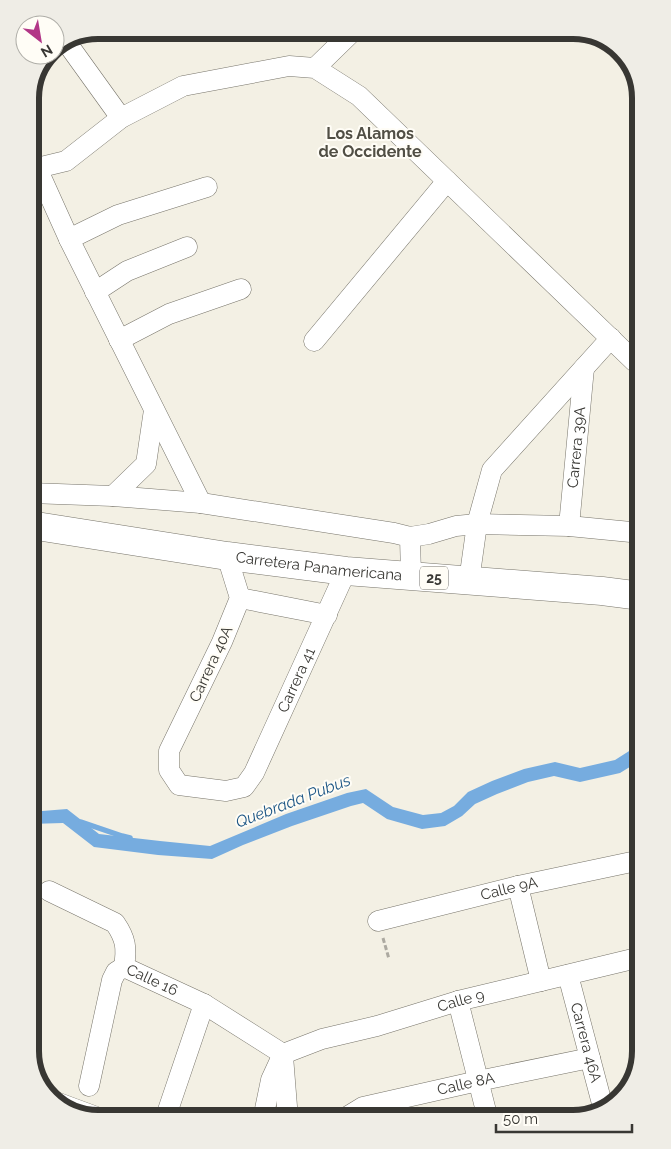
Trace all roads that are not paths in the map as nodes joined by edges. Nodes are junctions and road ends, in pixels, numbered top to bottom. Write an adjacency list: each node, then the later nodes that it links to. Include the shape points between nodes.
1 (345, 39): 3 (street)
2 (69, 46): 4 (street)
3 (315, 68): 4 (street, via 289,66 183,86); 7 (street, via 359,96)
4 (121, 118): 5 (street, via 66,161)
5 (39, 164)
6 (39, 176): 9 (street)
7 (447, 180): 13 (street); 15 (street)
8 (207, 187): 9 (street, via 118,215)
9 (69, 239): 12 (street)
10 (186, 247): 12 (street, via 127,271)
11 (241, 289): 14 (street, via 170,314)
12 (95, 292): 14 (street)
13 (611, 338): 16 (street); 17 (street)
14 (119, 340): 18 (street)
15 (314, 341)
16 (632, 359)
17 (584, 368): 22 (street, via 492,470); 24 (street, Carrera 39A)
18 (154, 410): 20 (street, via 146,464); 21 (street)
19 (39, 493): 20 (street)
20 (113, 496): 21 (street)
21 (201, 503): 26 (street)
22 (477, 524): 24 (street); 26 (street); 30 (street)
23 (39, 526): 27 (highway, Carretera Panamericana / 25)
24 (569, 526): 25 (street)
25 (632, 531)
26 (410, 538): 29 (street)
27 (226, 556): 28 (highway, Carretera Panamericana / 25); 32 (street)
28 (346, 571): 29 (highway, Carretera Panamericana / 25); 33 (street, Carrera 41)
29 (411, 576): 30 (highway, Carretera Panamericana / 25)
30 (469, 581): 31 (highway, Carretera Panamericana / 25)
31 (632, 595)
32 (240, 598): 33 (street); 34 (street, Carrera 40A, via 169,751 169,770 179,785 226,791)
33 (326, 615): 34 (street, Carrera 41, via 254,773)
34 (244, 787)
35 (632, 862): 36 (street, Calle 9A)
36 (518, 886): 38 (street, Calle 9A); 42 (street)
37 (49, 891): 40 (street, Calle 16, via 115,923 125,942)
38 (378, 920)
39 (632, 959): 41 (street, Calle 9)
40 (124, 967): 44 (street, Calle 16); 48 (street, via 112,980)
41 (568, 975): 42 (street, Calle 9); 46 (street, Carrera 46A)
42 (541, 981): 43 (street, Calle 9)
43 (458, 1001): 45 (street, Calle 9, via 322,1039); 47 (street)
44 (204, 1004): 45 (street, Calle 16); 50 (street)
45 (283, 1054): 51 (street, via 271,1080); 52 (street)
46 (590, 1058): 47 (street, Calle 8A); 49 (street, Carrera 46A)
47 (478, 1080): 53 (street, Calle 8A); 54 (street)
48 (89, 1086)
49 (602, 1102)
50 (169, 1110)
51 (265, 1110)
52 (287, 1110)
53 (358, 1110)
54 (486, 1110)

